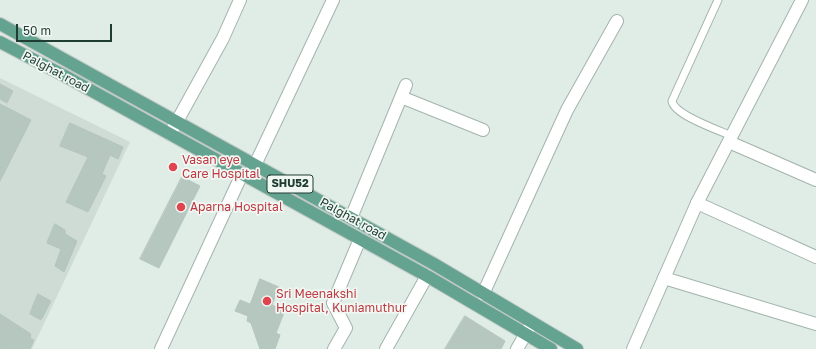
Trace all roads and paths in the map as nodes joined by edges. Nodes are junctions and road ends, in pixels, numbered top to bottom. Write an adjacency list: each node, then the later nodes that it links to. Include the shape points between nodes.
1 (240, 0): 10 (street, via 201,80)
2 (333, 0): 14 (street)
3 (718, 0): 13 (lane, via 672,101 673,106 681,113)
4 (802, 0): 13 (street)
5 (617, 21): 23 (street, via 567,110)
6 (0, 24): 10 (main road, Palghat road / SHU52)
7 (1, 45): 12 (main road, Palghat road / SHU52)
8 (406, 85): 9 (street)
9 (401, 97): 11 (street); 18 (street)
10 (177, 121): 12 (street); 14 (main road, Palghat road / SHU52)
11 (483, 130)
12 (170, 134): 15 (main road, Palghat road / SHU52)
13 (730, 139): 16 (street); 17 (street)
14 (255, 165): 18 (main road, Palghat road / SHU52)
15 (242, 174): 19 (main road, Palghat road / SHU52); 27 (street)
16 (816, 180)
17 (697, 203): 20 (street); 22 (street)
18 (351, 218): 23 (main road, Palghat road / SHU52)
19 (360, 239): 21 (main road, Palghat road / SHU52); 28 (street, via 333,303 346,328)
20 (816, 257)
21 (427, 276): 26 (main road, Palghat road / SHU52); 29 (street)
22 (664, 278): 25 (street); 33 (street)
23 (483, 294): 24 (main road, Palghat road / SHU52)
24 (532, 323): 26 (street); 32 (main road, Palghat road / SHU52)
25 (816, 324)
26 (527, 334): 30 (street); 31 (main road, Palghat road / SHU52)
27 (161, 349)
28 (334, 349)
29 (386, 349)
30 (517, 349)
31 (551, 349)
32 (577, 349)
33 (633, 349)

